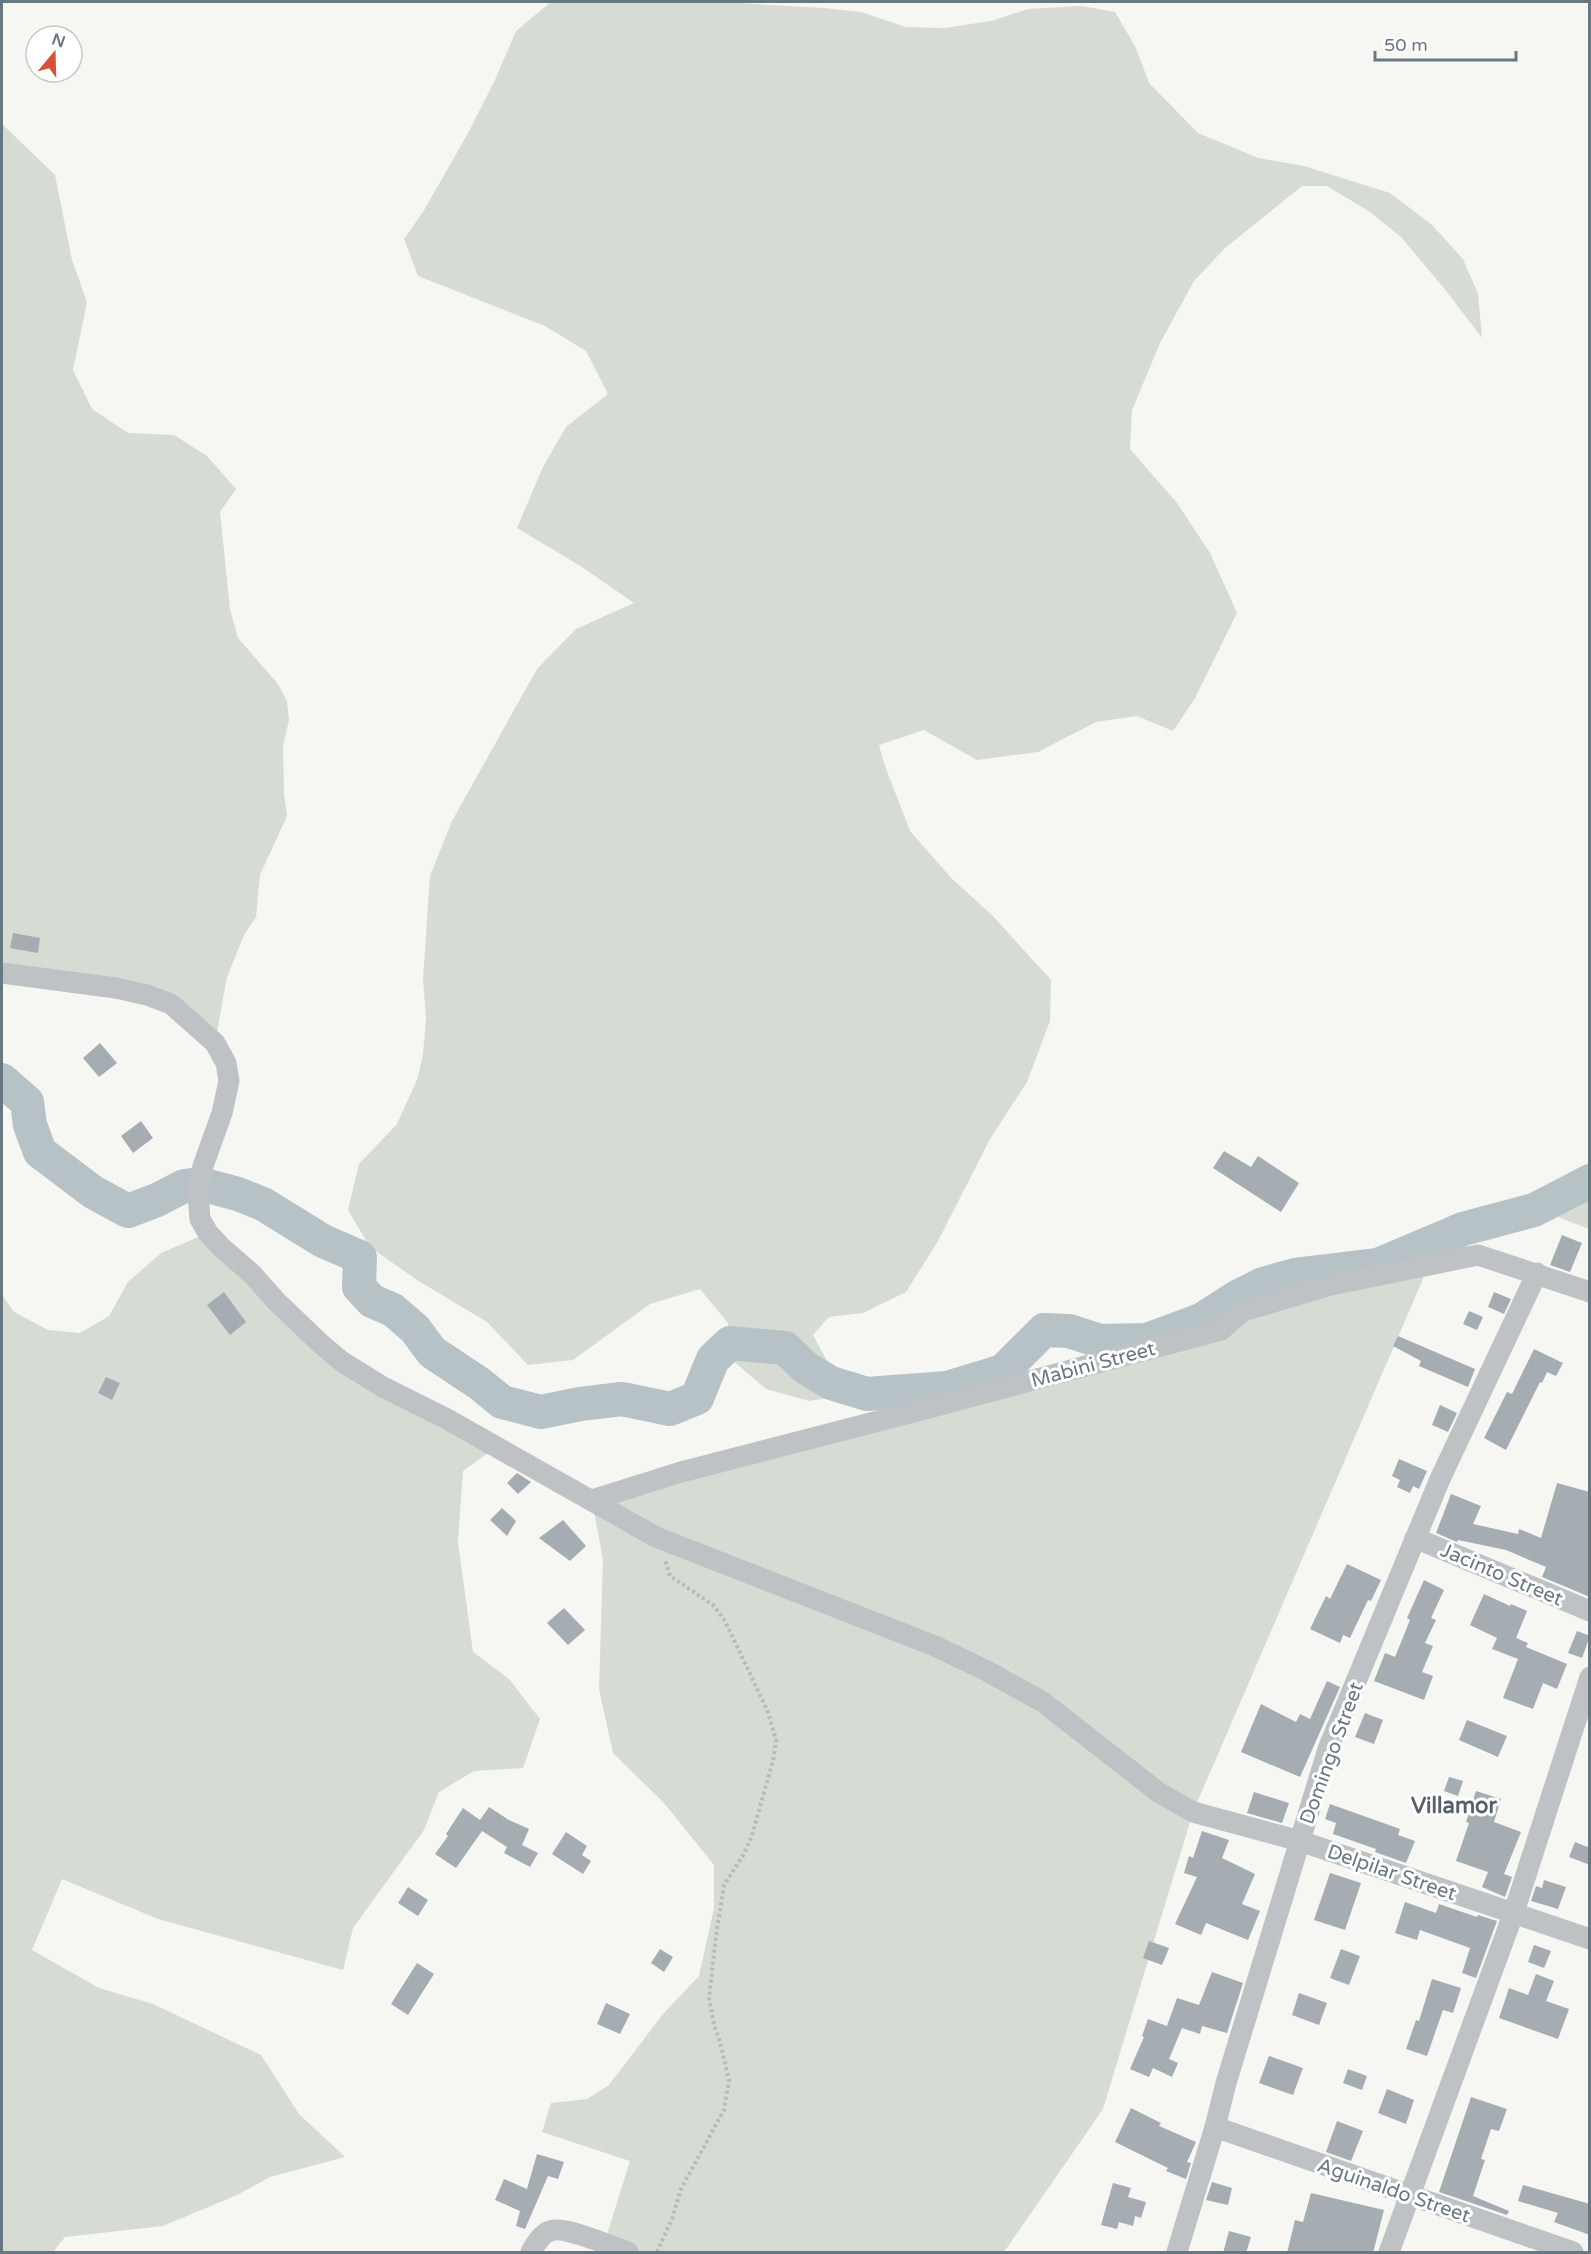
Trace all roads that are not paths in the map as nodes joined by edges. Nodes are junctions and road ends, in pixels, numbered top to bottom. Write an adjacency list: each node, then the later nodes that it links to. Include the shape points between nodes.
1 (2, 973): 4 (street, Delpilar Street, via 147,995 171,1004 196,1025 215,1043 226,1064 229,1081 228,1096 203,1166 198,1193 200,1219 207,1233 341,1361)
2 (1537, 1274): 3 (street, Mabini Street); 4 (street, Mabini Street, via 1478,1255 1330,1286 1244,1311 1221,1330 681,1472); 5 (street, Domingo Street)
3 (1590, 1292)
4 (592, 1500): 8 (street, Delpilar Street, via 656,1537 935,1646 987,1671 1043,1702 1158,1792 1193,1812)
5 (1416, 1538): 6 (street, Jacinto Street); 8 (street, Domingo Street, via 1328,1749)
6 (1590, 1611)
7 (1590, 1677): 9 (street)
8 (1300, 1841): 9 (street, Delpilar Street); 11 (street, Domingo Street)
9 (1514, 1912): 10 (street, Delpilar Street); 12 (street)
10 (1590, 1939)
11 (1215, 2127): 12 (street, Aguinaldo Street); 15 (street, Domingo Street)
12 (1410, 2195): 16 (street); 17 (street, Aguinaldo Street)
13 (531, 2253): 14 (street, via 552,2229)
14 (628, 2253)
15 (1177, 2253)
16 (1389, 2253)
17 (1573, 2253)

